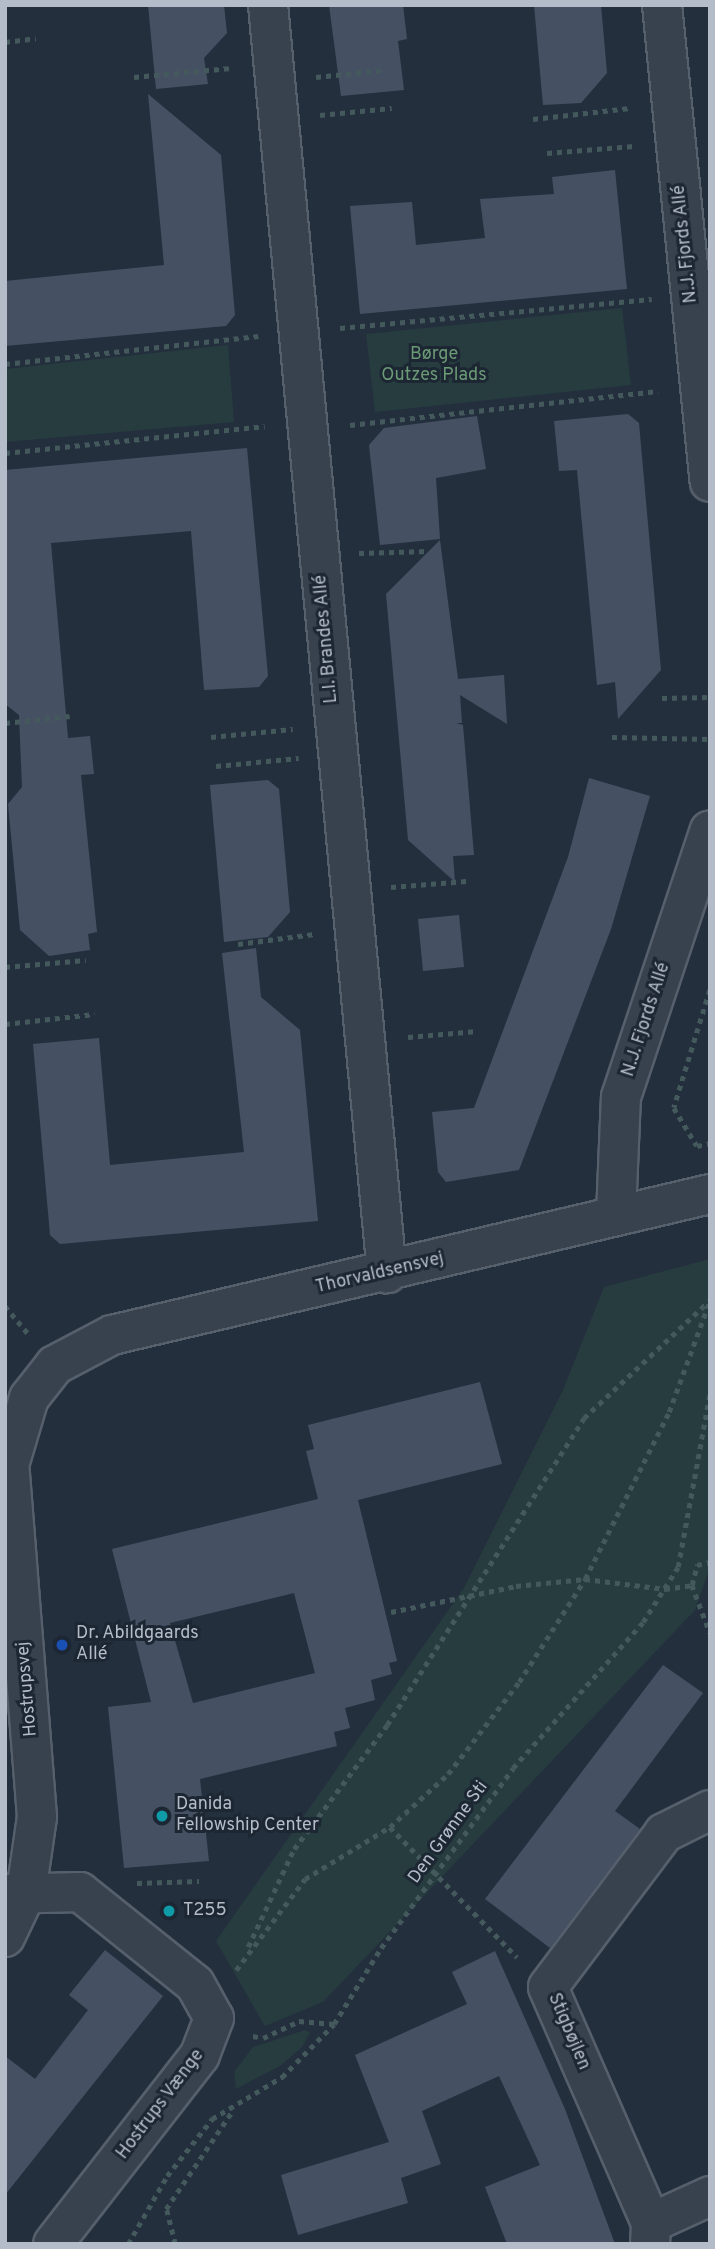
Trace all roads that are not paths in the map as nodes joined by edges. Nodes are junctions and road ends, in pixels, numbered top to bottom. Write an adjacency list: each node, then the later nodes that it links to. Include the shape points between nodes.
1 (268, 5): 7 (street, L.I. Brandes Allé)
2 (662, 5): 3 (street, N.J. Fjords Allé)
3 (710, 482)
4 (710, 830): 6 (street, N.J. Fjords Allé, via 621,1097)
5 (710, 1194): 6 (street, Thorvaldsensvej)
6 (616, 1216): 7 (street, Thorvaldsensvej)
7 (387, 1273): 8 (street, Thorvaldsensvej, via 112,1335)
8 (55, 1365): 9 (street, Hostrupsvej, via 29,1398 16,1429)
9 (7, 1509): 11 (street, Hostrupsvej, via 31,1696 37,1817)
10 (710, 1810): 14 (street, Stigbøjlen, via 664,1833 548,1987)
11 (16, 1893): 12 (street, Hostrupsvej); 15 (street, Hostrups Vænge, via 80,1892 195,1984 214,2018 200,2055)
12 (5, 1937)
13 (710, 2196): 14 (street)
14 (650, 2233)
15 (53, 2244)

